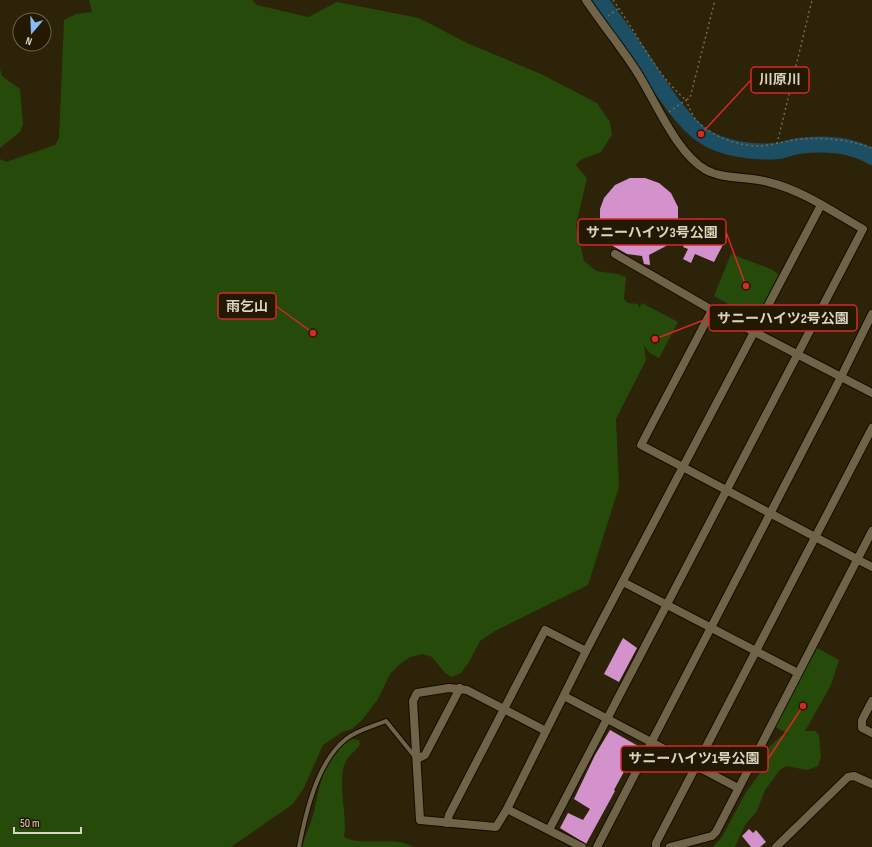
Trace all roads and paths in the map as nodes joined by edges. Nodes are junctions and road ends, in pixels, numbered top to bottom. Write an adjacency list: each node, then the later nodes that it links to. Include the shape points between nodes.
1 (586, 0): 11 (street, via 637,72 669,128 696,163 722,176 767,181 791,189)
2 (613, 0): 5 (path)
3 (715, 0): 7 (path, via 690,98)
4 (812, 0): 9 (path)
5 (618, 9): 6 (path); 7 (path, via 671,85)
6 (605, 18)
7 (686, 100): 8 (path); 9 (path, via 700,124 722,138 759,146)
8 (669, 112)
9 (777, 144): 10 (path, via 817,138)
10 (872, 148)
11 (821, 205): 15 (street); 16 (street, via 863,229)
12 (615, 254): 13 (street)
13 (712, 310): 15 (street); 20 (street, via 641,445)
14 (872, 314): 17 (street)
15 (754, 332): 16 (street); 20 (street)
16 (796, 354): 17 (street); 21 (street)
17 (841, 377): 18 (street); 22 (street)
18 (872, 393)
19 (872, 428): 24 (street)
20 (683, 469): 21 (street); 27 (street)
21 (726, 491): 22 (street); 28 (street)
22 (770, 514): 24 (street); 29 (street)
23 (872, 531): 25 (street)
24 (816, 538): 25 (street); 31 (street)
25 (857, 560): 26 (street); 32 (street)
26 (872, 567)
27 (623, 582): 28 (street); 30 (street)
28 (666, 605): 29 (street); 37 (street)
29 (711, 628): 31 (street); 40 (street)
30 (586, 651): 34 (street); 36 (street, via 545,630)
31 (755, 651): 32 (street); 42 (street)
32 (798, 673): 44 (street)
33 (460, 688): 36 (street); 41 (street, via 425,756); 41 (street, via 417,693 413,701)
34 (564, 696): 37 (street); 38 (street)
35 (872, 701): 39 (street, via 862,720 862,728)
36 (504, 708): 38 (street); 46 (street)
37 (607, 719): 40 (street); 47 (street)
38 (546, 731): 45 (street)
39 (872, 732)
40 (651, 742): 42 (street); 50 (street)
41 (417, 759): 46 (street, via 420,820); 48 (lane, via 386,721 347,738 333,751 322,769)
42 (696, 765): 44 (street); 51 (street)
43 (872, 784): 53 (street, via 854,776 848,777)
44 (738, 788): 52 (street, via 712,836)
45 (507, 809): 46 (street, via 496,827); 47 (street)
46 (447, 823)
47 (549, 830): 49 (street)
48 (299, 847)
49 (582, 847)
50 (597, 847)
51 (656, 847)
52 (670, 847)
53 (776, 847)

